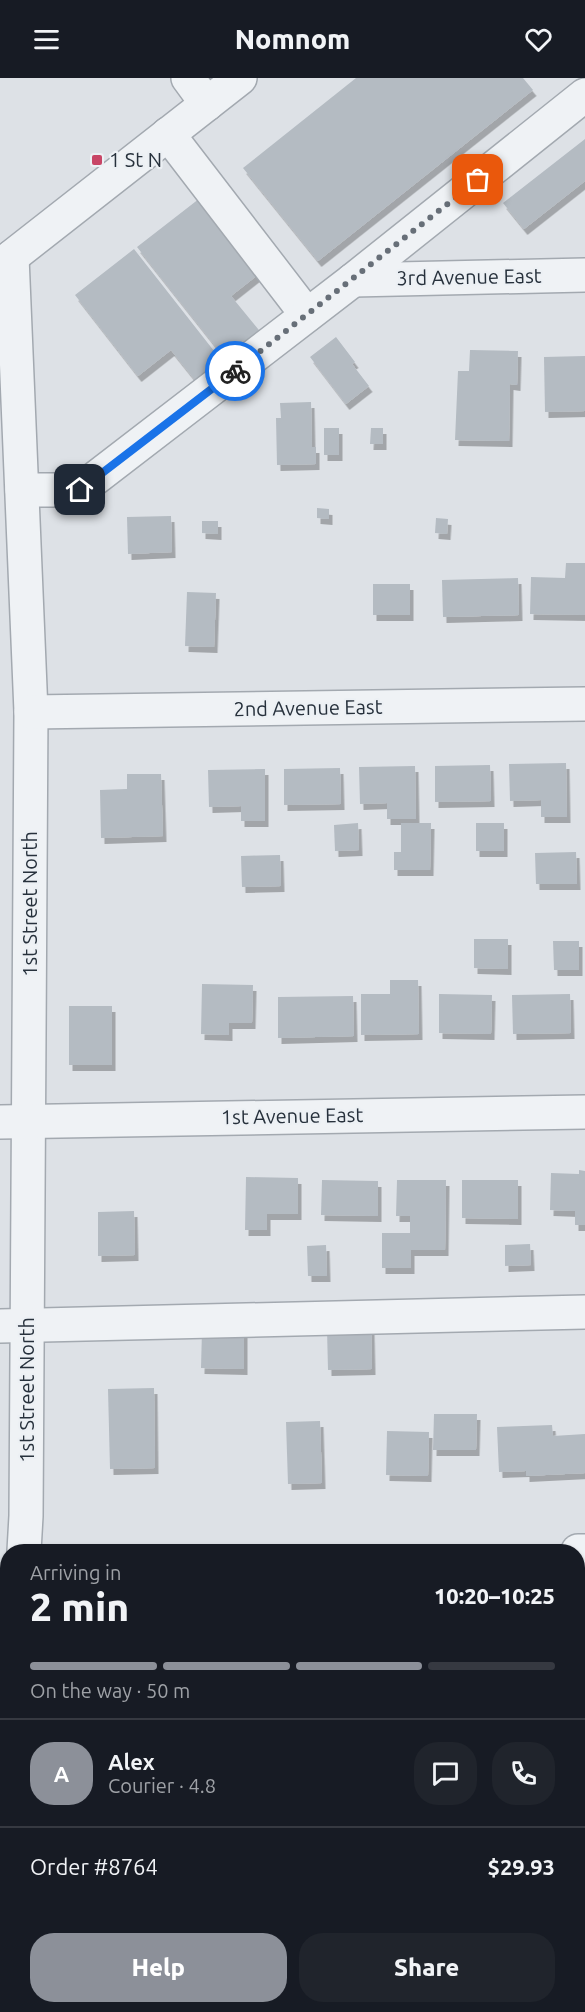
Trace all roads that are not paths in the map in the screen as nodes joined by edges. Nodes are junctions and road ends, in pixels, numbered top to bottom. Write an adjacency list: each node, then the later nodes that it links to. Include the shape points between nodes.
1 (188, 78): 4 (street)
2 (240, 78): 4 (street)
3 (585, 95): 8 (street)
4 (207, 104): 5 (street)
5 (168, 134): 6 (street); 9 (street)
6 (6, 261): 10 (street, 1st Street North)
7 (585, 275): 8 (street, 3rd Avenue East)
8 (353, 280): 9 (street)
9 (307, 315): 10 (street, via 80,490)
10 (22, 490): 12 (street, 1st Street North)
11 (585, 704): 12 (street, 2nd Avenue East)
12 (31, 712): 14 (street, 1st Street North)
13 (585, 1112): 14 (street, 1st Avenue East)
14 (15, 1121): 16 (street, 1st Street North)
15 (585, 1312): 16 (street)
16 (14, 1326): 17 (street, 1st Street North)
17 (24, 1544)

